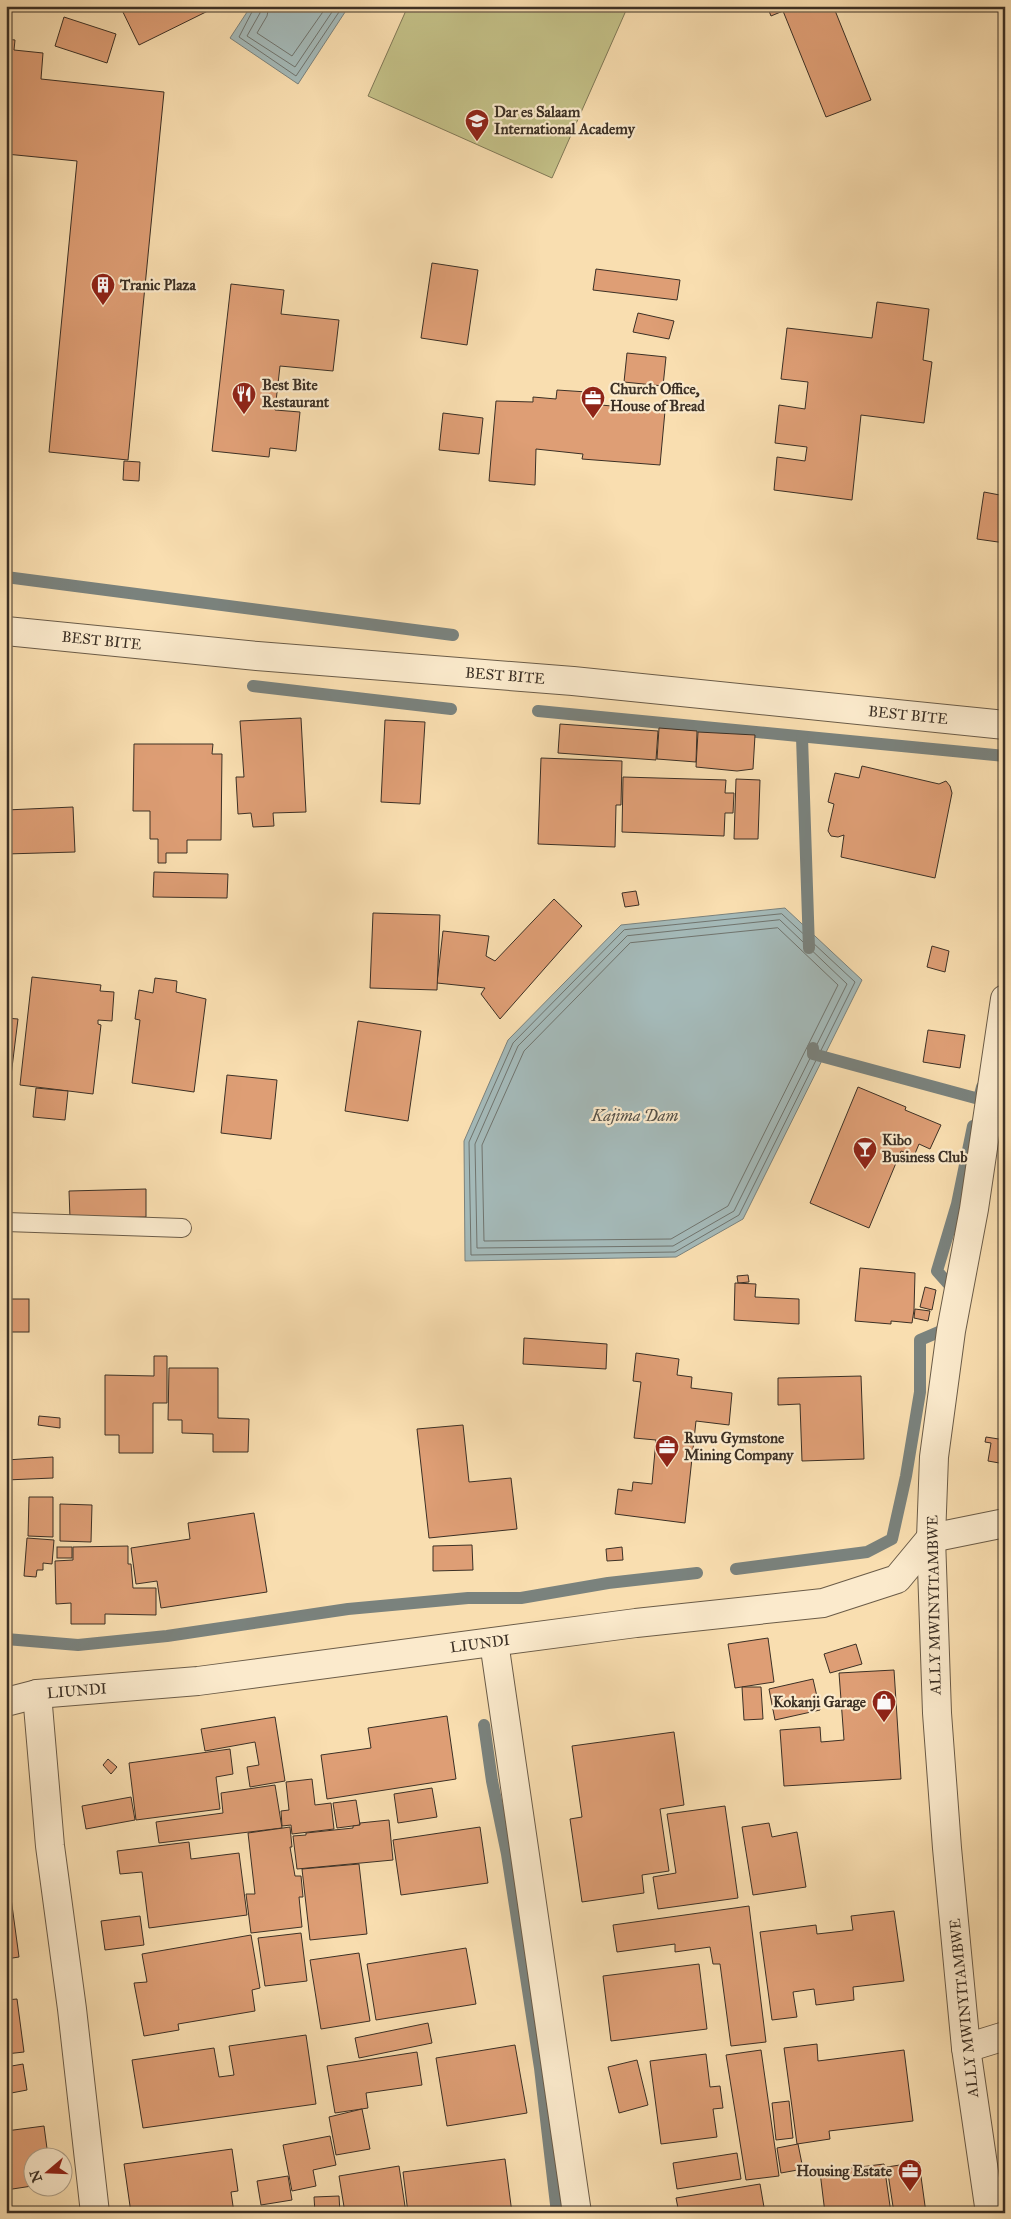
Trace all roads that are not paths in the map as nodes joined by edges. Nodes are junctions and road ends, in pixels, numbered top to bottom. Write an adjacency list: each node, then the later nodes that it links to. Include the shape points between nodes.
1 (6, 631): 2 (street, BEST BITE, via 257,656 573,681)
2 (1005, 725)
3 (1004, 1008): 7 (street, ALLY MWINYITAMBWE, via 974,1209 951,1331 934,1457)
4 (6, 1222): 5 (lane)
5 (182, 1228)
6 (1005, 1523): 7 (street)
7 (931, 1538): 8 (street, LIUNDI, via 897,1580 823,1603); 12 (street, ALLY MWINYITAMBWE, via 937,1713)
8 (494, 1642): 9 (street, LIUNDI, via 198,1681); 14 (street)
9 (36, 1694): 10 (street, LIUNDI); 13 (street, via 50,1846)
10 (6, 1702)
11 (1005, 2036): 12 (street)
12 (966, 2048): 15 (street, ALLY MWINYITAMBWE)
13 (95, 2213)
14 (577, 2213)
15 (990, 2213)

